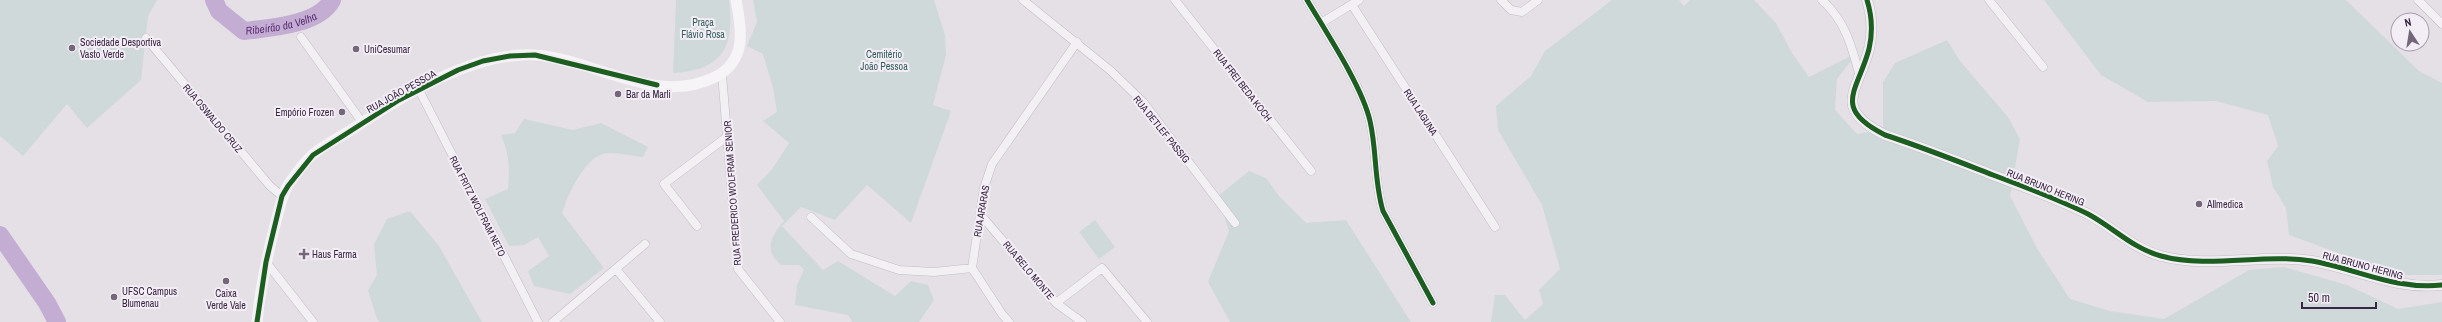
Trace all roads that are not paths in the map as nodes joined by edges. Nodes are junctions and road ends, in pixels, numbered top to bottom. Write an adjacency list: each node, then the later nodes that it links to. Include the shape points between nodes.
1 (736, 0): 19 (main road, RUA JOÃO PESSOA, via 742,37 739,52)
2 (1023, 0): 16 (street, RUA DETLEF PASSIG)
3 (1175, 0): 23 (street, RUA FREI BEDA KOCH)
4 (1307, 0): 12 (street)
5 (1501, 0): 6 (street, via 1511,10 1522,12)
6 (1538, 0)
7 (1822, 0): 18 (street, via 1842,22)
8 (1867, 0): 18 (street, RUA BRUNO HERING, via 1872,31 1869,49)
9 (1989, 0): 17 (street)
10 (2418, 0): 13 (street)
11 (1355, 3): 12 (street); 29 (street, RUA LAGUNA)
12 (1321, 23): 36 (street, via 1362,99 1370,121 1376,156 1378,195 1383,212)
13 (2442, 24)
14 (301, 37): 21 (street)
15 (146, 38): 24 (street, RUA OSWALDO CRUZ, via 270,186)
16 (1077, 42): 25 (street, RUA ARARAS, via 992,164 984,188); 27 (street, RUA DETLEF PASSIG, via 1143,102)
17 (2043, 67)
18 (1859, 73): 34 (street, RUA BRUNO HERING, via 1853,92 1853,102 1855,111 1865,125 1885,135 2054,198 2090,215 2120,237 2151,253 2178,260 2300,259 2341,267 2392,283 2411,286)
19 (722, 74): 20 (main road, RUA JOÃO PESSOA, via 692,85 656,85 535,55 510,56 483,61 458,70); 22 (street, RUA FREDERICO WOLFRAM SENIOR)
20 (420, 90): 21 (main road, RUA JOÃO PESSOA); 39 (street, RUA FRITZ WOLFRAM NETO)
21 (362, 122): 24 (main road, RUA JOÃO PESSOA, via 312,155)
22 (728, 136): 28 (street, via 664,184); 42 (street, RUA FREDERICO WOLFRAM SENIOR, via 738,269)
23 (1311, 171)
24 (282, 196): 31 (main road, RUA JOÃO PESSOA)
25 (980, 214): 32 (street, RUA ARARAS); 35 (street, RUA BELO MONTE)
26 (811, 217): 32 (street, via 850,254 899,270 934,272)
27 (1236, 223)
28 (697, 226)
29 (1494, 227)
30 (645, 244): 33 (street)
31 (266, 262): 37 (main road, RUA JOÃO PESSOA); 38 (street)
32 (972, 268): 43 (street)
33 (616, 269): 40 (street); 41 (street)
34 (2442, 285)
35 (1056, 303): 44 (street, RUA BELO MONTE); 45 (street, via 1102,268)
36 (1433, 303)
37 (257, 322)
38 (313, 322)
39 (538, 322)
40 (553, 322)
41 (660, 322)
42 (780, 322)
43 (1009, 322)
44 (1082, 322)
45 (1147, 322)

